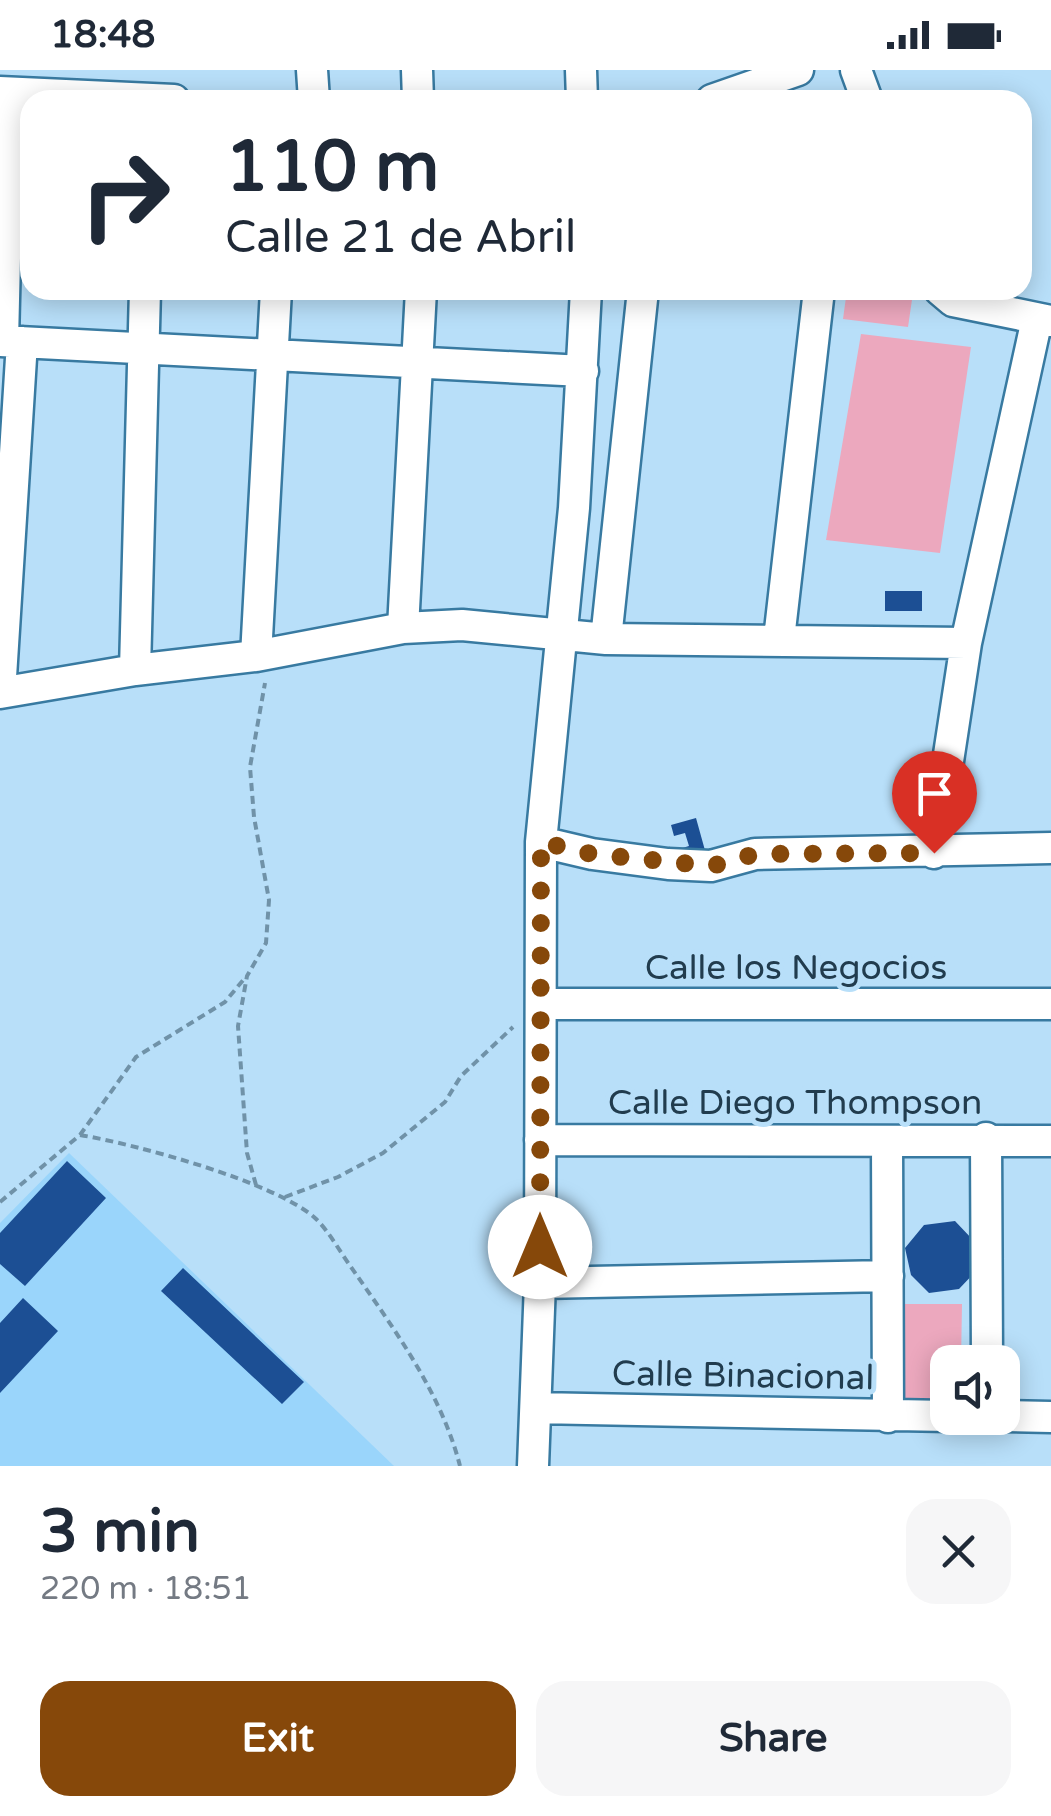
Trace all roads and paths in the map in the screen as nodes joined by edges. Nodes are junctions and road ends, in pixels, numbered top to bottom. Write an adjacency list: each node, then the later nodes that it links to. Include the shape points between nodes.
1 (798, 70): 4 (street)
2 (111, 84): 3 (street)
3 (40, 90)
4 (741, 90)
5 (4, 93): 14 (street)
6 (145, 300): 15 (street)
7 (275, 300): 16 (street)
8 (421, 300): 17 (street)
9 (586, 300): 18 (street)
10 (642, 300): 21 (street)
11 (818, 300): 22 (street)
12 (952, 300): 13 (street)
13 (1044, 320): 23 (street)
14 (8, 341): 15 (street); 26 (street)
15 (144, 346): 16 (street); 25 (street)
16 (272, 357): 17 (street); 24 (street)
17 (418, 362): 18 (street); 19 (street)
18 (582, 371): 20 (street)
19 (403, 628): 20 (street, via 462,625); 24 (street)
20 (563, 635): 21 (street); 27 (street)
21 (606, 638): 22 (street)
22 (779, 640): 23 (street)
23 (966, 644): 29 (street)
24 (262, 654): 25 (street); 30 (path, via 250,767 269,900 266,942)
25 (135, 670): 26 (street)
26 (0, 692)
27 (541, 842): 29 (street, via 712,866 755,854); 31 (street)
28 (1051, 848): 29 (street)
29 (934, 853)
30 (247, 976): 33 (path, via 225,1002 136,1057); 38 (path, via 238,1026 240,1080)
31 (541, 1004): 32 (street, Calle los Negocios); 35 (street); 39 (path, via 487,1048 445,1102 383,1153)
32 (1051, 1004)
33 (80, 1135): 38 (path); 40 (path)
34 (986, 1138): 36 (street, Calle Diego Thompson); 37 (street, Calle Diego Thompson); 43 (street)
35 (540, 1140): 37 (street, Calle Diego Thompson); 42 (street)
36 (1051, 1141)
37 (887, 1142): 41 (street)
38 (256, 1185): 39 (path)
39 (285, 1197): 49 (path, via 316,1219 422,1374)
40 (0, 1202)
41 (888, 1276): 42 (street); 47 (street)
42 (540, 1283): 44 (street)
43 (987, 1345)
44 (536, 1408): 47 (street, Calle Binacional); 50 (street)
45 (930, 1416): 47 (street, Calle Binacional)
46 (1020, 1416): 48 (street)
47 (888, 1417)
48 (1051, 1417)
49 (460, 1466)
50 (533, 1466)

